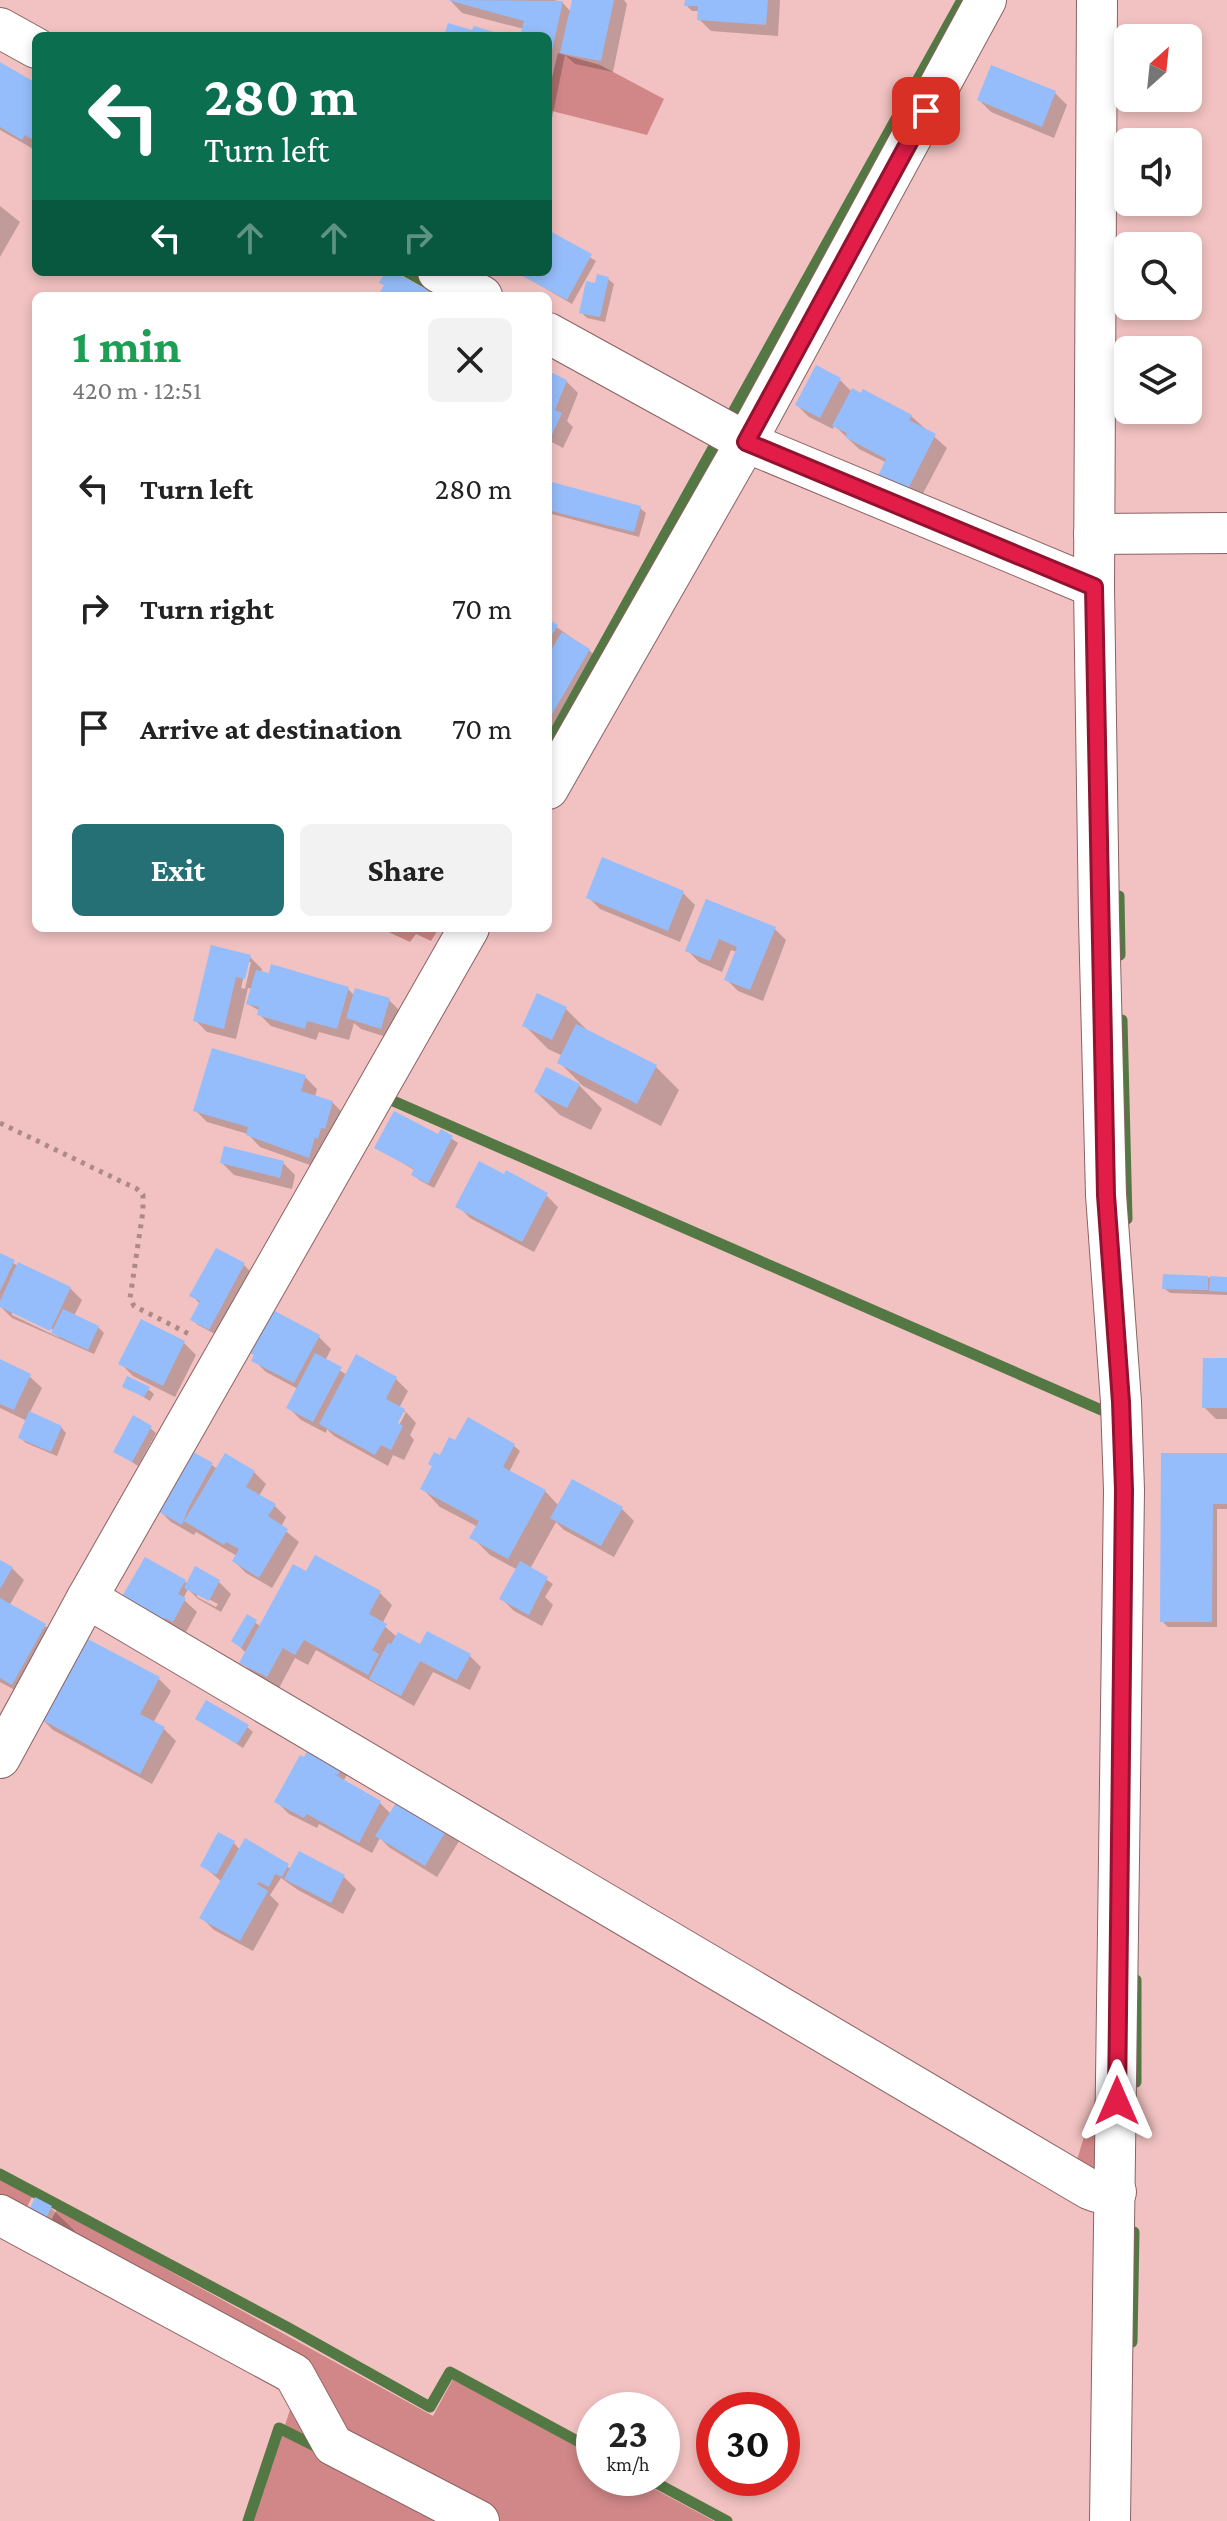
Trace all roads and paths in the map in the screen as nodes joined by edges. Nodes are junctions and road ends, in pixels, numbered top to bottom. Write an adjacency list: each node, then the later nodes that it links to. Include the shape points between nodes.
1 (986, 0): 8 (street)
2 (1097, 0): 10 (street)
3 (0, 28): 4 (street)
4 (32, 46)
5 (445, 276): 6 (street)
6 (475, 292)
7 (552, 335): 8 (street)
8 (731, 434): 11 (street); 12 (street)
9 (1227, 533): 10 (street)
10 (1105, 534): 11 (street)
11 (1094, 587): 18 (street, via 1106,1195 1124,1490)
12 (552, 781)
13 (467, 932): 16 (street)
14 (0, 1123): 15 (path, via 143,1195 130,1298 134,1306)
15 (195, 1337)
16 (87, 1598): 17 (street); 18 (street)
17 (0, 1758)
18 (1107, 2192): 21 (street)
19 (0, 2215): 20 (street, via 294,2374 333,2445)
20 (479, 2521)
21 (1110, 2521)

